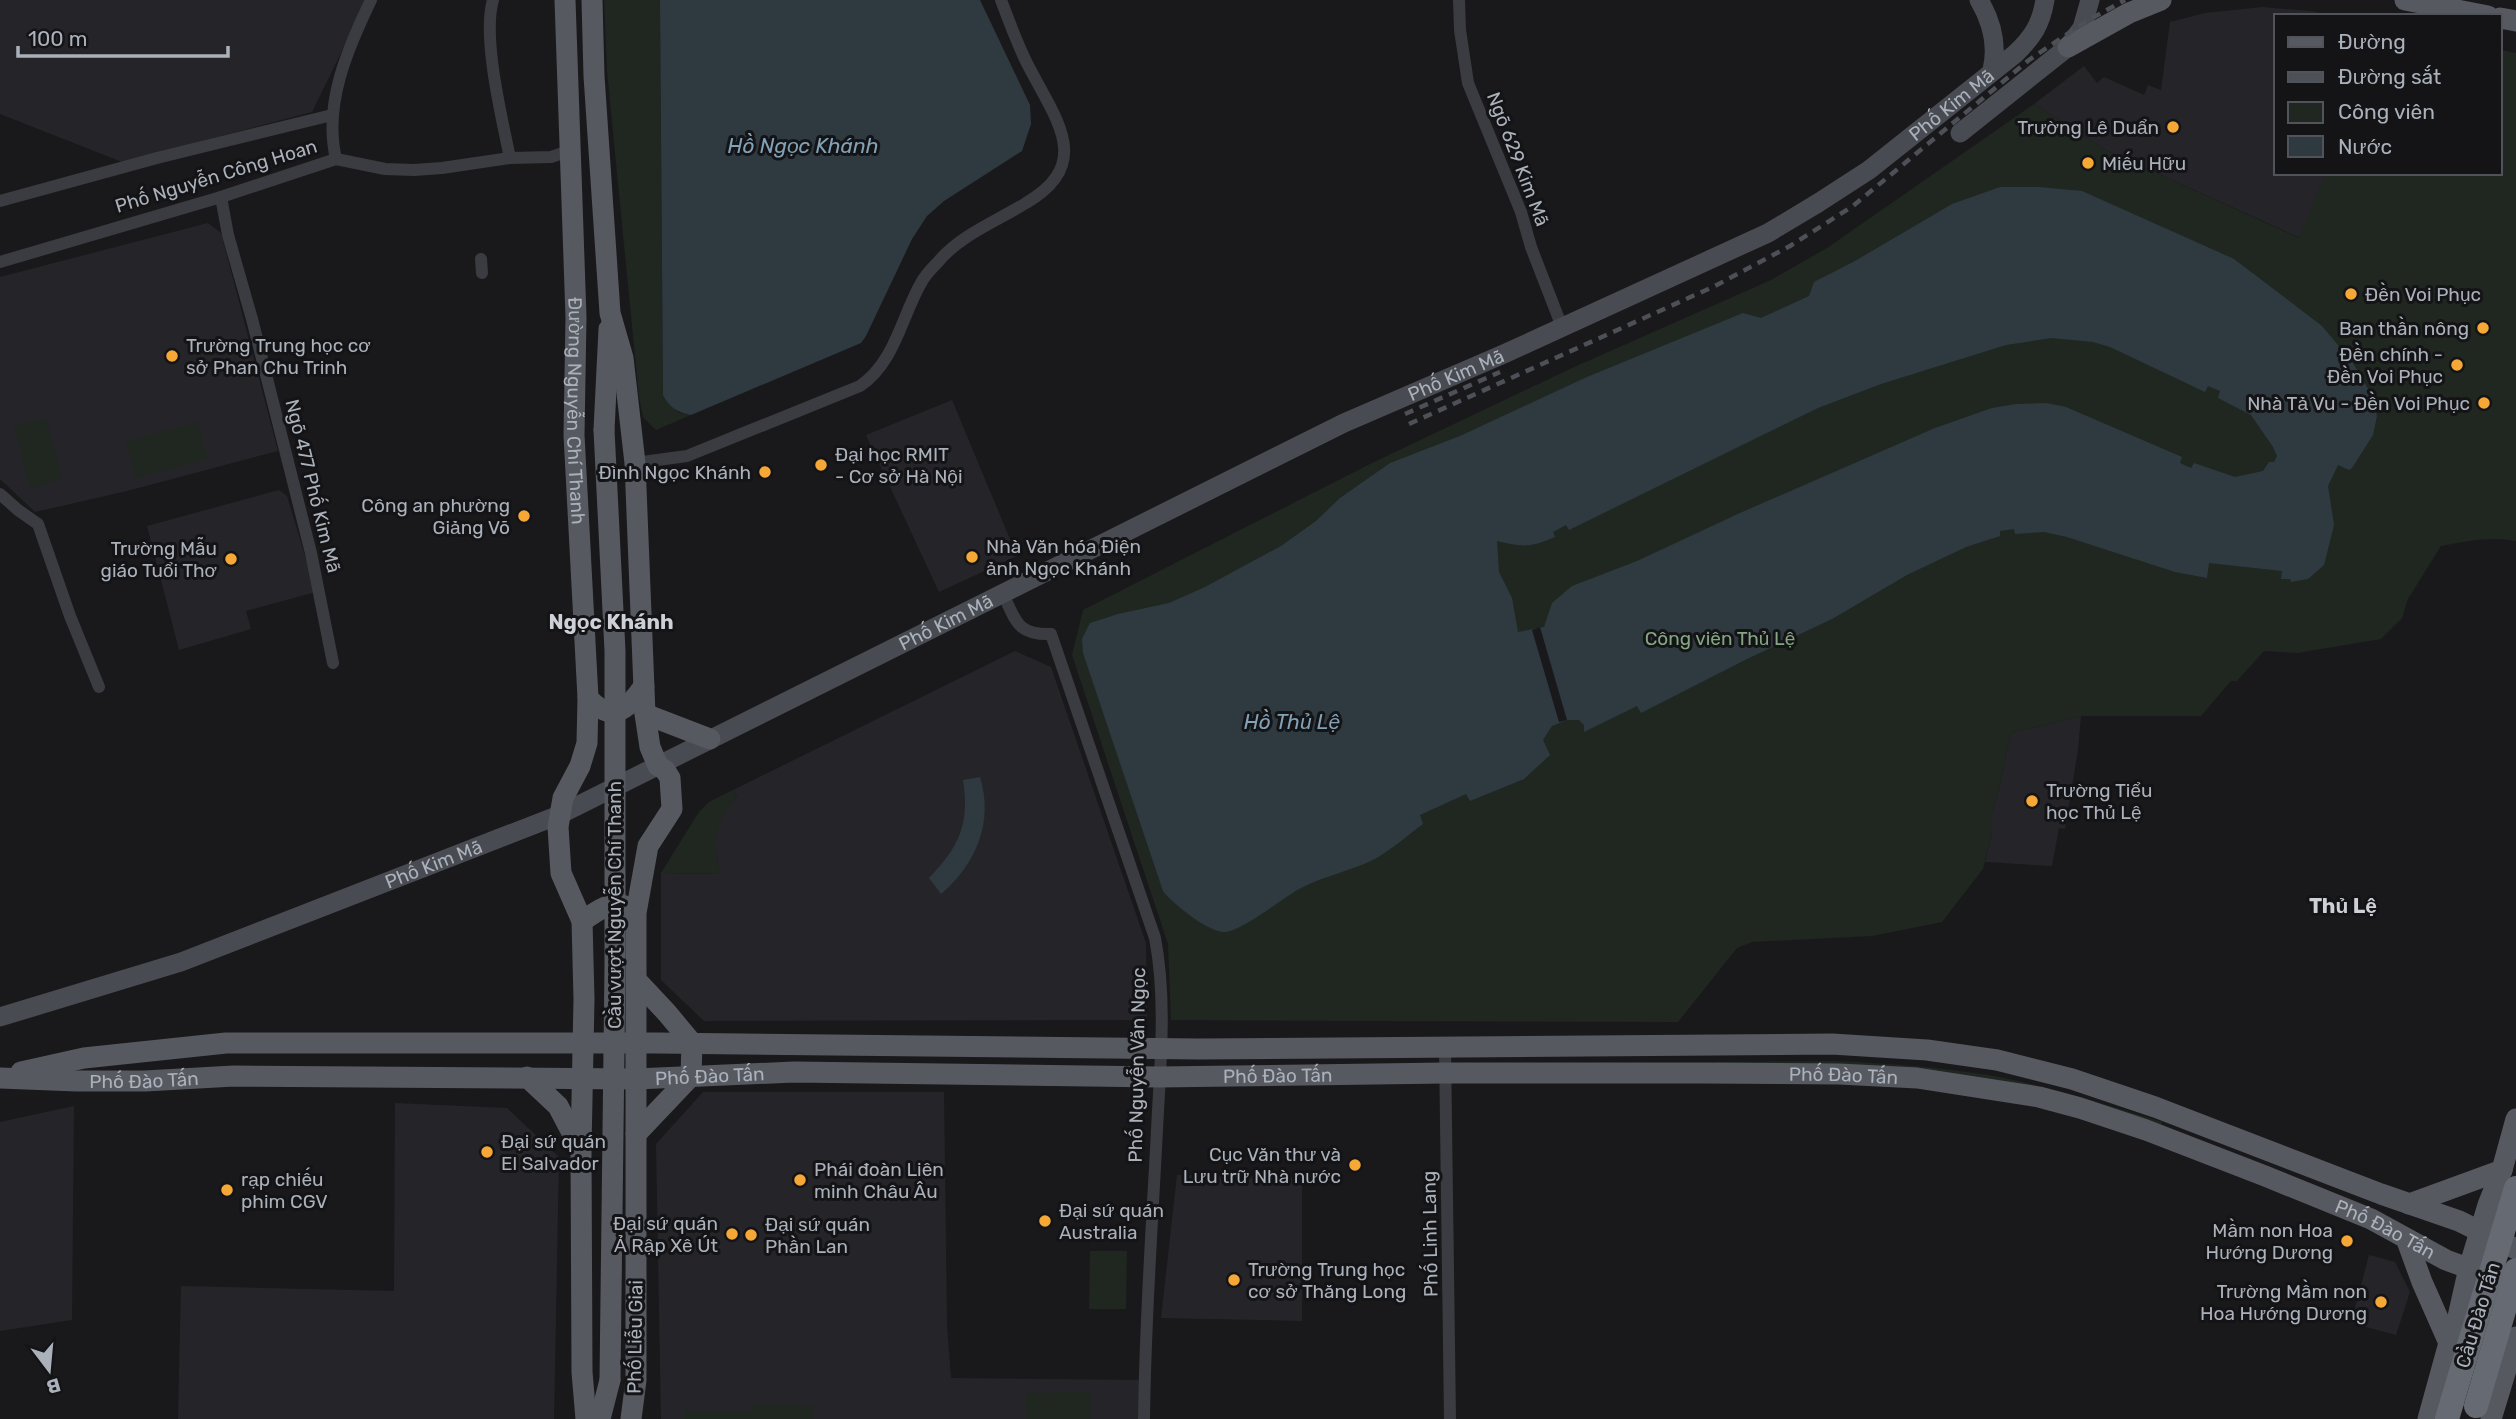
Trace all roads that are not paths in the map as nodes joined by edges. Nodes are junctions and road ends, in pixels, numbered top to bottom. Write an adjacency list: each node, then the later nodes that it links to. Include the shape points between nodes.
1 (371, 0): 16 (street, via 349,45)
2 (494, 0): 19 (street, via 489,14 497,97)
3 (565, 0): 18 (main road, Đường Nguyễn Chí Thanh)
4 (592, 0): 26 (main road, Đường Nguyễn Chí Thanh)
5 (1001, 0): 30 (street, via 1029,67 1054,111 1065,163 1054,183 960,241 940,259 921,282 875,376 687,456)
6 (1459, 0): 28 (street, Ngõ 629 Kim Mã, via 1468,83)
7 (1979, 0): 14 (main road, via 1994,38 1995,58)
8 (2045, 0): 14 (main road, Phố Kim Mã, via 2040,26 2029,41)
9 (2090, 0): 13 (main road, Phố Kim Mã, via 2082,28)
10 (2161, 0): 13 (main road)
11 (2405, 0): 12 (main road)
12 (2478, 14)
13 (2068, 47): 15 (main road, Phố Kim Mã)
14 (1987, 74): 15 (main road); 28 (main road, Phố Kim Mã, via 1869,170 1768,233)
15 (1999, 102): 17 (main road, Phố Kim Mã)
16 (332, 114): 20 (street, via 331,138); 22 (street, Phố Nguyễn Công Hoan)
17 (1960, 133)
18 (572, 150): 19 (street, Phố Nguyễn Công Hoan, via 551,157); 27 (main road, Đường Nguyễn Chí Thanh)
19 (510, 158): 20 (street, Phố Nguyễn Công Hoan, via 397,170)
20 (337, 159): 21 (street, Phố Nguyễn Công Hoan)
21 (220, 197): 24 (street, Phố Nguyễn Công Hoan); 33 (street, Ngõ 477 Phố Kim Mã, via 311,553)
22 (0, 201)
23 (481, 260): 25 (street)
24 (0, 262)
25 (482, 273)
26 (610, 313): 29 (main road, Cầu vượt Nguyễn Chí Thanh); 30 (main road, Đường Nguyễn Chí Thanh, via 623,358)
27 (576, 317): 29 (main road, Cầu vượt Nguyễn Chí Thanh); 36 (main road, Đường Nguyễn Chí Thanh, via 574,435)
28 (1562, 327): 32 (main road, Phố Kim Mã, via 1344,423)
29 (604, 430): 78 (main road, Cầu vượt Nguyễn Chí Thanh, bridge, via 615,651)
30 (635, 463): 34 (main road, Đường Nguyễn Chí Thanh)
31 (0, 494): 35 (street, via 38,524)
32 (1002, 592): 38 (main road, Phố Kim Mã); 50 (street, Phố Nguyễn Văn Ngọc, via 1019,626 1034,634 1051,634 1066,673 1155,938 1161,968)
33 (333, 663)
34 (644, 686): 36 (main road, via 633,702 609,713); 37 (main road, Đường Nguyễn Chí Thanh)
35 (99, 687)
36 (588, 698): 40 (main road, Đường Nguyễn Chí Thanh, via 587,743)
37 (645, 715): 38 (main road); 39 (main road, Đường Nguyễn Chí Thanh)
38 (710, 739): 39 (main road, Phố Kim Mã)
39 (657, 766): 40 (main road, Phố Kim Mã); 41 (main road, Phố Liễu Giai, via 670,778 672,809 648,846)
40 (559, 815): 42 (main road, via 561,873); 44 (main road, Phố Kim Mã, via 180,962)
41 (636, 913): 42 (main road, via 621,903 606,905); 43 (main road, Phố Liễu Giai)
42 (582, 921): 46 (main road)
43 (638, 982): 47 (main road, Phố Liễu Giai); 48 (main road)
44 (0, 1017)
45 (558, 1044): 46 (main road, Phố Đào Tấn); 55 (main road, Phố Đào Tấn, via 226,1044 84,1058); 58 (main road)
46 (582, 1044): 47 (main road, Phố Đào Tấn); 59 (main road)
47 (636, 1044): 48 (main road, Phố Đào Tấn); 60 (main road, Phố Liễu Giai)
48 (692, 1044): 49 (main road, Phố Đào Tấn); 54 (main road)
49 (1036, 1046): 50 (main road, Phố Đào Tấn); 53 (main road)
50 (1160, 1048): 51 (main road, Phố Đào Tấn); 57 (street, Phố Nguyễn Văn Ngọc)
51 (1445, 1048): 52 (street, Phố Linh Lang); 61 (main road, Phố Đào Tấn, via 1832,1044 1927,1051 1997,1060 2072,1079)
52 (1445, 1073): 57 (main road, Phố Đào Tấn); 64 (main road, Phố Đào Tấn, via 1917,1078 2039,1097); 85 (street, Phố Linh Lang)
53 (1036, 1074): 54 (main road, Phố Đào Tấn); 57 (main road, Phố Đào Tấn)
54 (691, 1076): 60 (main road, Phố Đào Tấn); 63 (main road)
55 (0, 1077): 56 (main road, Phố Đào Tấn, via 77,1082 234,1076)
56 (527, 1077): 58 (main road, Phố Đào Tấn); 65 (main road, via 558,1106)
57 (1159, 1077): 84 (street, Phố Nguyễn Văn Ngọc)
58 (558, 1079): 59 (main road, Phố Đào Tấn)
59 (582, 1079): 60 (main road, Phố Đào Tấn); 65 (main road)
60 (636, 1079): 63 (main road, Phố Liễu Giai)
61 (2172, 1113): 64 (main road); 69 (main road, Phố Đào Tấn)
62 (2516, 1119): 66 (main road)
63 (636, 1135): 68 (main road, Phố Liễu Giai)
64 (2160, 1136): 71 (main road, Phố Đào Tấn, via 2371,1219)
65 (581, 1149): 67 (main road)
66 (2509, 1179): 69 (main road); 70 (main road); 79 (highway, Cầu Đào Tấn, bridge)
67 (581, 1185): 68 (main road, via 609,1173); 80 (main road)
68 (636, 1185): 83 (main road, Phố Liễu Giai, via 636,1380)
69 (2409, 1204): 70 (main road, Phố Đào Tấn)
70 (2480, 1231): 72 (main road, Phố Đào Tấn); 73 (main road)
71 (2407, 1241): 73 (main road, Phố Đào Tấn); 76 (main road, via 2422,1282)
72 (2516, 1248)
73 (2469, 1268): 75 (main road, Phố Đào Tấn); 76 (main road)
74 (2516, 1270): 79 (highway, Cầu Đào Tấn, bridge)
75 (2516, 1286)
76 (2452, 1336): 77 (main road, via 2474,1319 2493,1323); 86 (main road)
77 (2515, 1341): 79 (main road)
78 (610, 1380): 81 (main road, Cầu vượt Nguyễn Chí Thanh); 82 (main road, Cầu vượt Nguyễn Chí Thanh)
79 (2467, 1413)
80 (586, 1419)
81 (600, 1419)
82 (619, 1419)
83 (631, 1419)
84 (1144, 1419)
85 (1450, 1419)
86 (2428, 1419)

